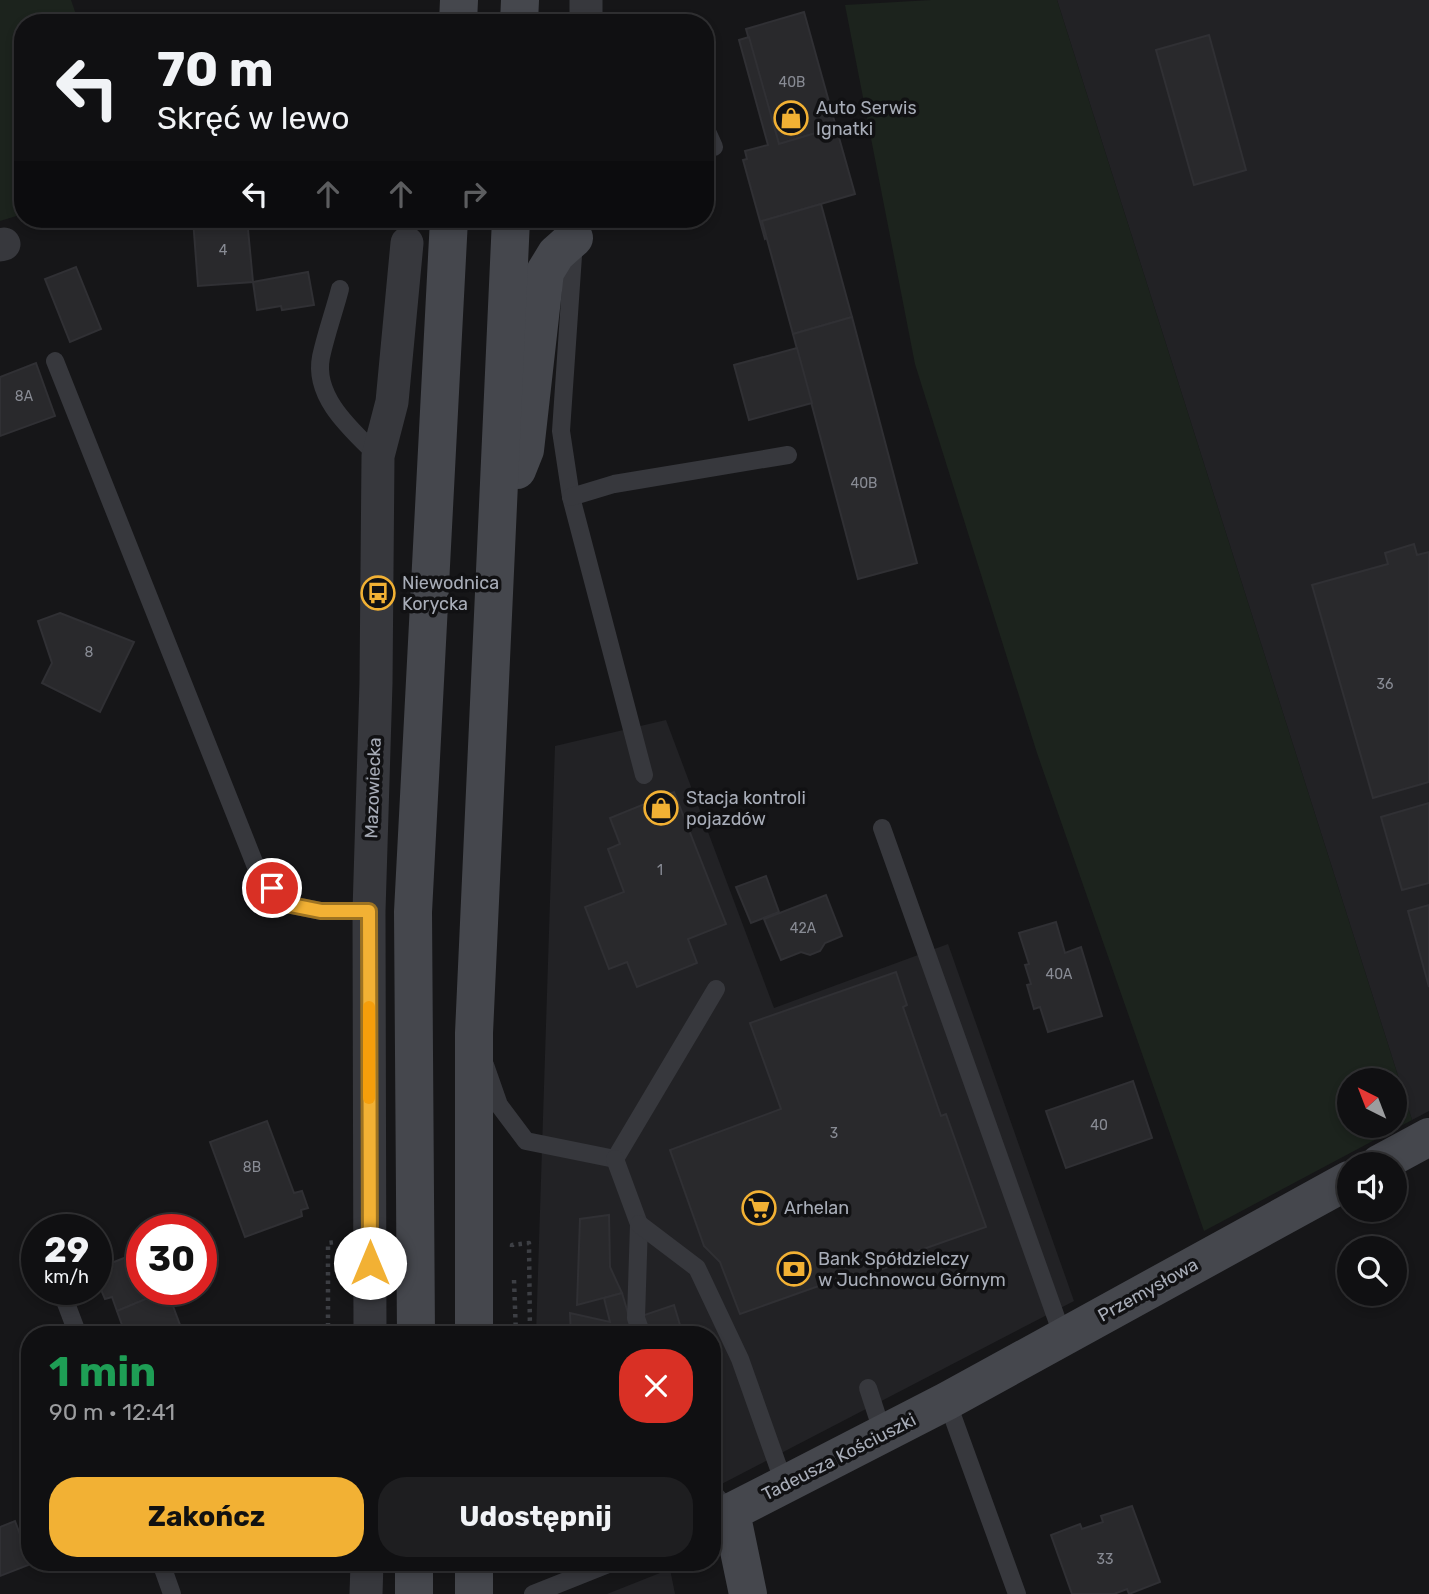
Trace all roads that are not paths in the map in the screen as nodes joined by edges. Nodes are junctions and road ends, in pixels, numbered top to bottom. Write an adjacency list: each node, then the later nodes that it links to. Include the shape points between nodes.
1 (449, 228): 24 (main road, via 413,912)
2 (510, 228): 10 (main road)
3 (575, 228): 9 (lane, via 561,431); 10 (main road, via 545,272 525,450)
4 (407, 243): 8 (street, Mazowiecka, via 393,402)
5 (340, 289): 8 (lane, via 320,360 324,390 342,420)
6 (55, 361): 13 (lane, via 258,872 286,904 321,911)
7 (788, 455): 9 (lane, via 614,484)
8 (378, 456): 13 (street, Mazowiecka)
9 (571, 497): 11 (lane)
10 (497, 524): 15 (main road)
11 (644, 775)
12 (882, 828): 27 (lane)
13 (369, 911): 23 (street, Mazowiecka)
14 (716, 989): 18 (lane)
15 (474, 1033): 18 (lane, via 499,1105 526,1141); 25 (main road)
16 (1429, 1137): 17 (main road)
17 (1401, 1152)
18 (615, 1160): 20 (lane)
19 (1337, 1187): 27 (main road, Przemysłowa)
20 (639, 1224): 26 (lane); 31 (lane, via 697,1268 740,1359)
21 (67, 1305): 22 (lane)
22 (75, 1326)
23 (370, 1326)
24 (416, 1326)
25 (474, 1326)
26 (639, 1326)
27 (1062, 1336): 29 (main road, Przemysłowa)
28 (869, 1388): 30 (lane)
29 (947, 1401): 30 (main road, Tadeusza Kościuszki); 45 (lane)
30 (883, 1434): 31 (main road, Tadeusza Kościuszki)
31 (785, 1486): 32 (main road, Tadeusza Kościuszki)
32 (721, 1507)
33 (721, 1514): 44 (main road)
34 (164, 1571): 39 (lane)
35 (367, 1571): 40 (street)
36 (414, 1571): 41 (main road)
37 (474, 1571): 42 (main road)
38 (591, 1571): 43 (lane)
39 (172, 1594)
40 (366, 1594)
41 (414, 1594)
42 (474, 1594)
43 (533, 1594)
44 (748, 1594)
45 (1017, 1594)

